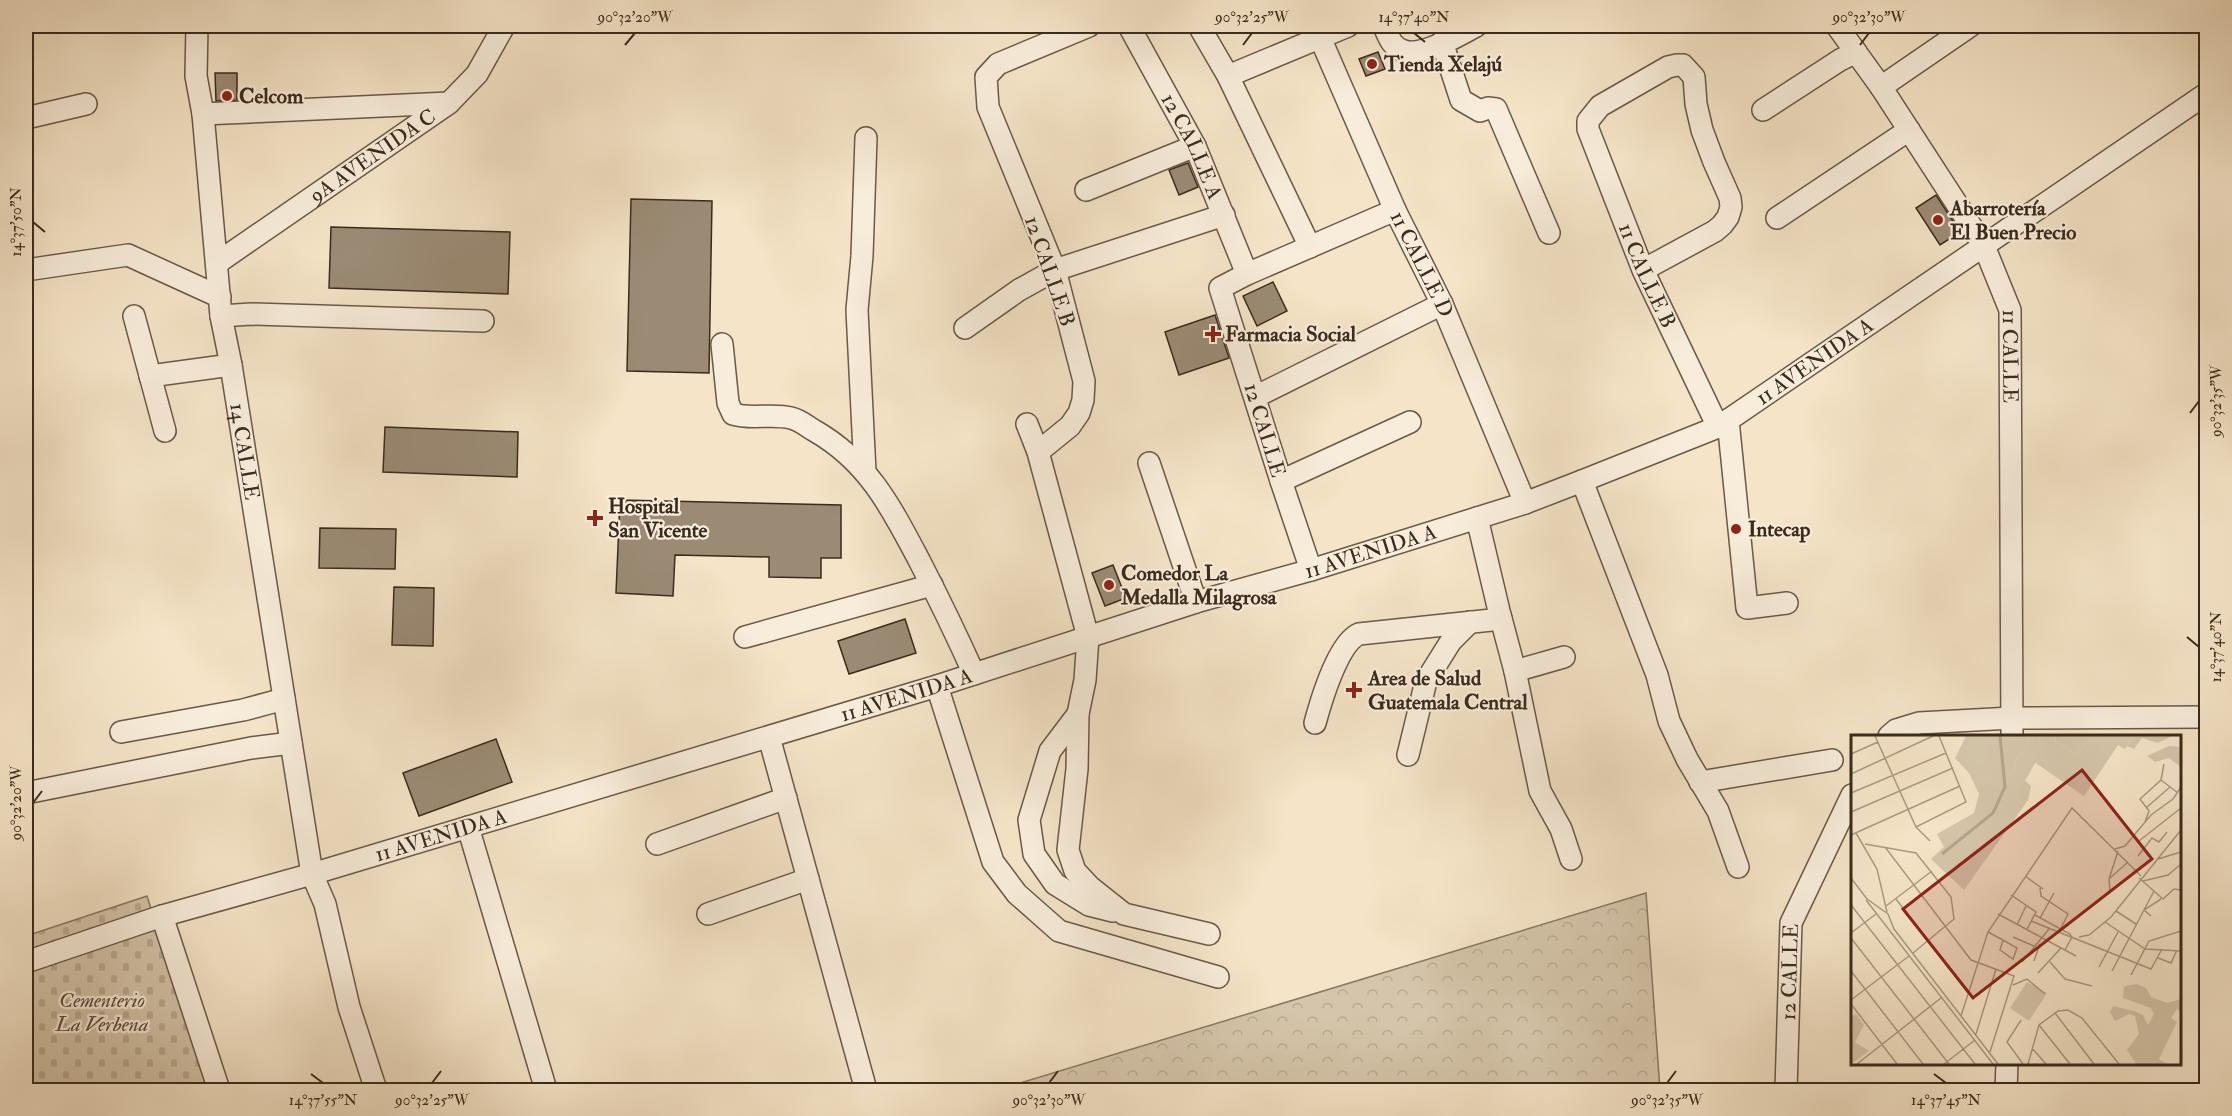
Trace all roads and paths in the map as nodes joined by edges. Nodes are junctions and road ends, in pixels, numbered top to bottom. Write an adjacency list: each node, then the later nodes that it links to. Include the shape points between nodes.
1 (197, 26): 20 (street, 14 CALLE, via 196,76)
2 (504, 26): 17 (street, 9A AVENIDA C, via 477,74)
3 (1089, 26): 34 (street, 12 CALLE B, via 998,64 986,77 988,106)
4 (1129, 26): 24 (street, 12 CALLE A)
5 (1199, 26): 14 (street)
6 (1348, 26): 11 (street)
7 (1384, 26): 12 (street, via 1390,41 1403,51 1419,51)
8 (1476, 26): 12 (street)
9 (1837, 26): 13 (street, 11 CALLE)
10 (1970, 26): 15 (street)
11 (1317, 32): 14 (street); 26 (street, 11 CALLE D)
12 (1442, 42): 29 (street, via 1461,100 1480,111 1496,109)
13 (1856, 52): 15 (street, 11 CALLE); 19 (street)
14 (1228, 76): 31 (street)
15 (1881, 87): 22 (street, 11 CALLE)
16 (2206, 94): 30 (street, 11 AVENIDA A)
17 (449, 103): 20 (street); 32 (street, 9A AVENIDA C)
18 (86, 104): 21 (street)
19 (1763, 110)
20 (203, 114): 32 (street, 14 CALLE)
21 (26, 118)
22 (1909, 130): 28 (street); 30 (street, 11 CALLE)
23 (866, 138): 52 (street, via 857,310)
24 (1195, 146): 25 (street); 27 (street, 12 CALLE A)
25 (1086, 190)
26 (1395, 210): 31 (street); 37 (street, 11 CALLE D)
27 (1224, 215): 34 (street); 36 (street, 12 CALLE A)
28 (1777, 218)
29 (1550, 233)
30 (1984, 246): 47 (street, 11 AVENIDA A); 73 (street, 11 CALLE, via 2010,310)
31 (1310, 247): 36 (street)
32 (217, 263): 38 (street, 14 CALLE)
33 (26, 270): 38 (street, via 128,255)
34 (1055, 270): 41 (street); 50 (street, 12 CALLE B, via 1084,381 1083,400 1070,426)
35 (1643, 270): 35 (street, 11 CALLE B, via 1590,139 1588,121 1600,106 1668,68 1683,65 1694,77 1702,130 1731,207 1728,217 1715,231); 47 (street, 11 CALLE B)
36 (1247, 274): 45 (street, 12 CALLE, via 1221,288)
37 (1442, 304): 45 (street); 55 (street, 11 CALLE D)
38 (221, 306): 40 (street, via 250,314); 43 (street, 14 CALLE)
39 (134, 316): 44 (street)
40 (483, 321)
41 (965, 328)
42 (722, 344): 52 (street, via 728,403 733,414 793,418 838,444)
43 (231, 365): 44 (street); 69 (street, 14 CALLE)
44 (150, 376): 49 (street)
45 (1255, 397): 53 (street, 12 CALLE)
46 (1410, 422): 53 (street)
47 (1723, 423): 54 (street, 11 AVENIDA A); 60 (street, 11 CALLE B, via 1748,608)
48 (1027, 424): 50 (street)
49 (165, 431)
50 (1038, 452): 64 (street)
51 (1149, 463): 59 (street)
52 (865, 472): 58 (street, via 889,503)
53 (1281, 481): 57 (street, 12 CALLE)
54 (1582, 481): 55 (street, 11 AVENIDA A); 80 (street, via 1657,675 1670,721)
55 (1525, 503): 56 (street, 11 AVENIDA A)
56 (1477, 518): 57 (street, 11 AVENIDA A); 61 (street)
57 (1311, 570): 59 (street, 11 AVENIDA A)
58 (932, 585): 63 (street); 67 (street)
59 (1196, 602): 64 (street, 11 AVENIDA A)
60 (1787, 603)
61 (1501, 619): 62 (street); 66 (street)
62 (1470, 622): 72 (street, via 1353,637 1324,691); 78 (street, via 1451,641 1426,681)
63 (745, 637)
64 (1088, 637): 67 (street, 11 AVENIDA A); 70 (street)
65 (1564, 657): 66 (street)
66 (1515, 671): 86 (street, via 1540,790)
67 (974, 674): 68 (street, 11 AVENIDA A)
68 (937, 686): 76 (street, 11 AVENIDA A); 95 (street, via 993,862 1017,894 1059,932)
69 (284, 699): 74 (street); 77 (street, 14 CALLE)
70 (1078, 714): 91 (street, via 1077,769 1068,850 1075,872); 91 (street, via 1050,751 1029,819 1034,854 1055,884 1089,905)
71 (2206, 717): 73 (street)
72 (1315, 723)
73 (2012, 727): 75 (street, via 1919,723)
74 (121, 732)
75 (1893, 733)
76 (769, 737): 83 (street); 84 (street, 11 AVENIDA A)
77 (291, 742): 81 (street); 88 (street, 14 CALLE)
78 (1408, 755)
79 (1832, 760): 80 (street)
80 (1700, 782): 87 (street, via 1718,811)
81 (26, 793)
82 (1851, 797): 101 (street, 12 CALLE, via 1791,922)
83 (786, 798): 85 (street); 89 (street)
84 (468, 827): 88 (street, 11 AVENIDA A); 99 (street)
85 (657, 844)
86 (1571, 858)
87 (1738, 867)
88 (312, 874): 92 (street, 11 AVENIDA A); 98 (street, 14 CALLE, via 325,904 349,1007)
89 (808, 879): 90 (street); 100 (street)
90 (708, 914)
91 (1124, 914): 93 (street)
92 (162, 916): 94 (street, 11 AVENIDA A); 97 (street)
93 (1209, 934)
94 (26, 962)
95 (1218, 977)
96 (2007, 1065): 102 (street)
97 (219, 1090)
98 (376, 1090)
99 (546, 1090)
100 (866, 1090)
101 (1786, 1090)
102 (2006, 1090)

